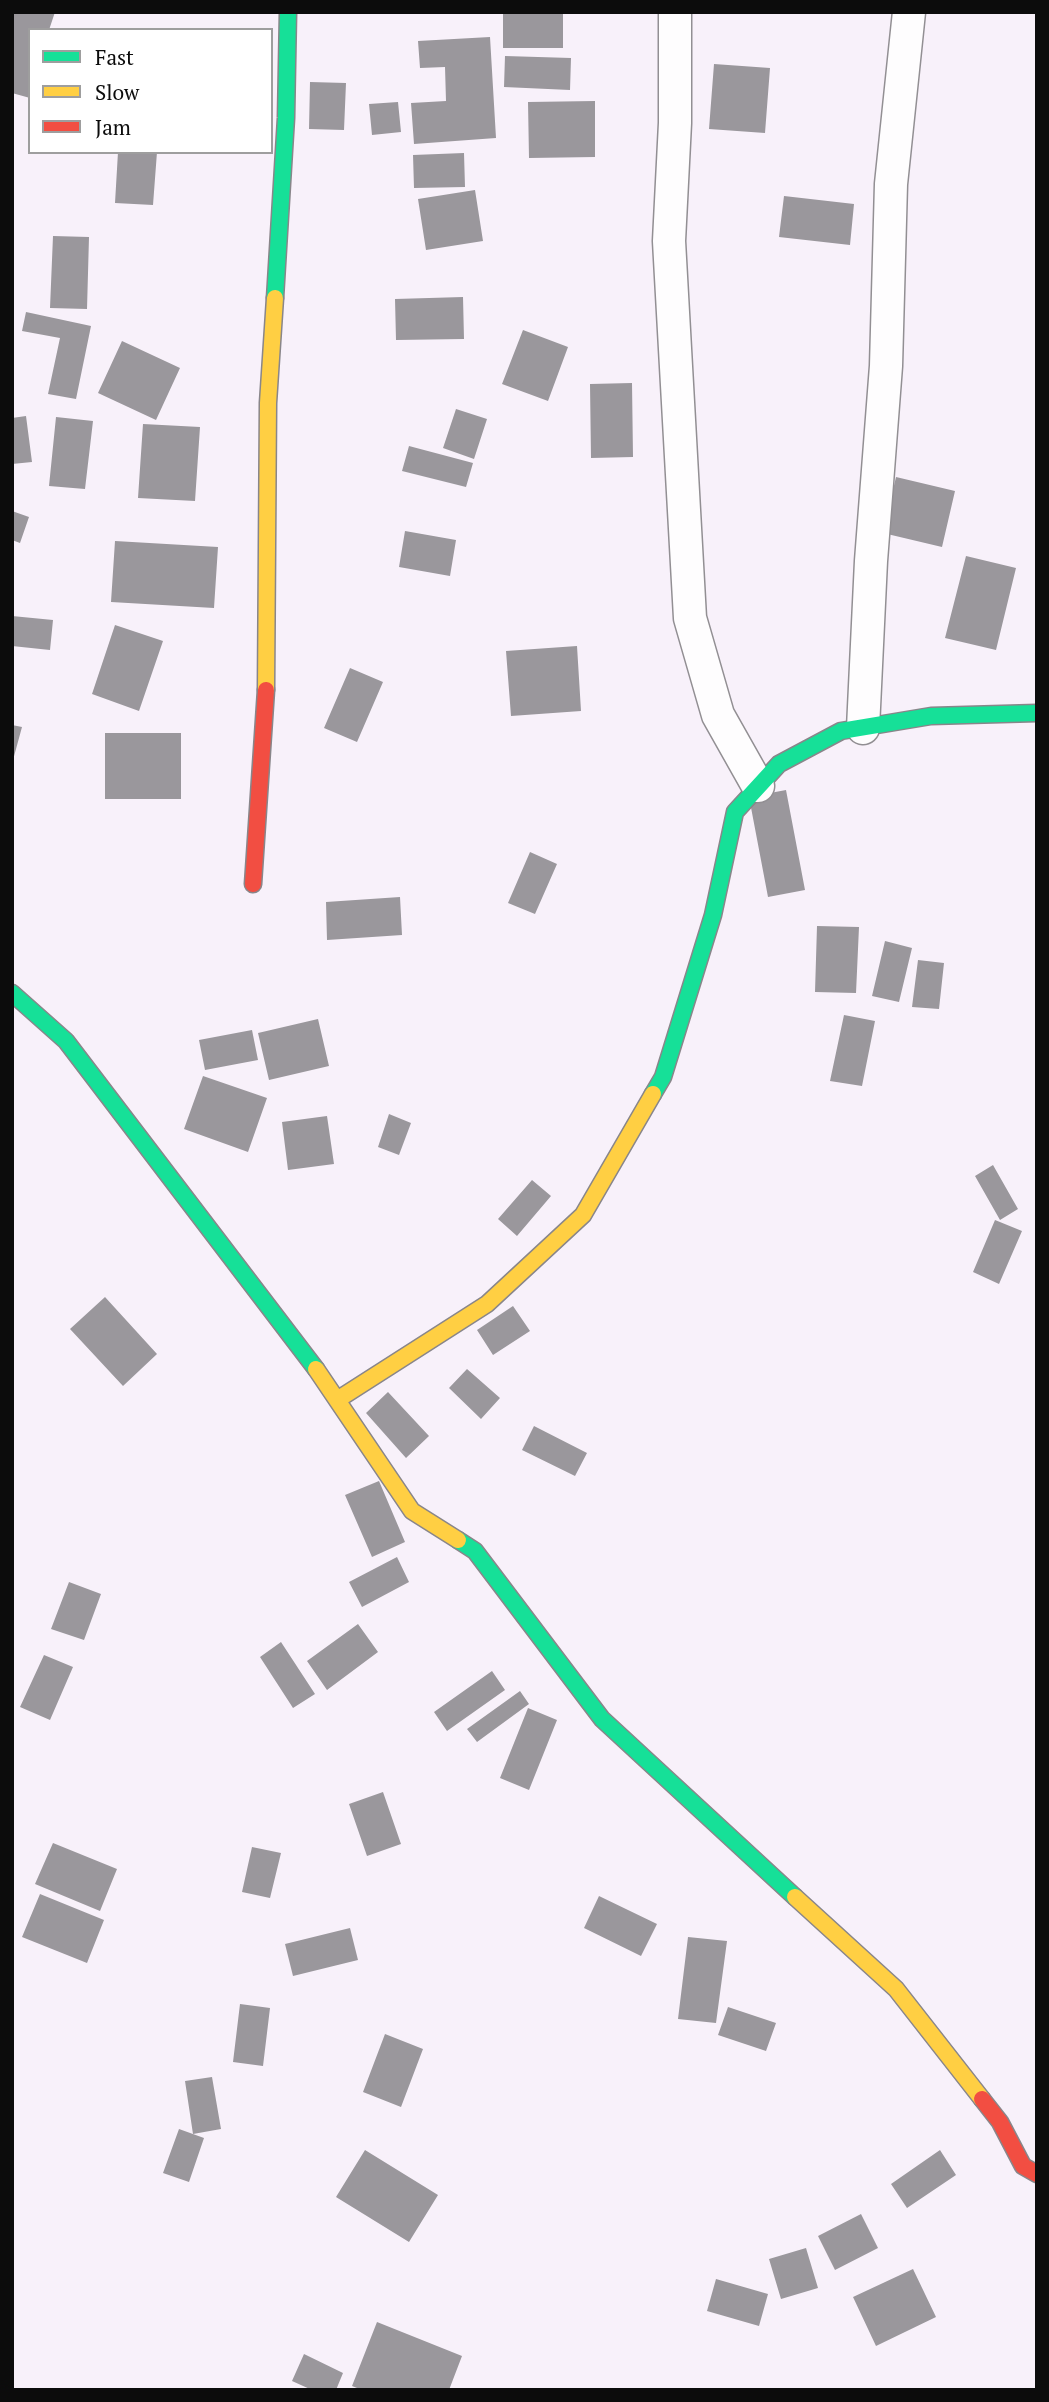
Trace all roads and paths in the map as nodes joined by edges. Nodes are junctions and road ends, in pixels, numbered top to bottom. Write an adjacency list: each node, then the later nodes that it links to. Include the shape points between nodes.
1 (288, 12): 7 (street, via 268,403 267,673)
2 (675, 12): 6 (street, via 669,241 690,618 718,715)
3 (909, 12): 5 (street, via 891,184 886,366)
4 (1037, 713): 5 (street, via 931,716)
5 (863, 727): 6 (street, via 841,731 779,764)
6 (758, 786): 9 (street, via 735,811 713,915 663,1077 583,1215 487,1304)
7 (253, 884)
8 (12, 993): 9 (street, via 66,1041)
9 (337, 1400): 10 (street, via 412,1511 475,1551 602,1719 896,1989 1000,2122 1023,2165)
10 (1037, 2174)

